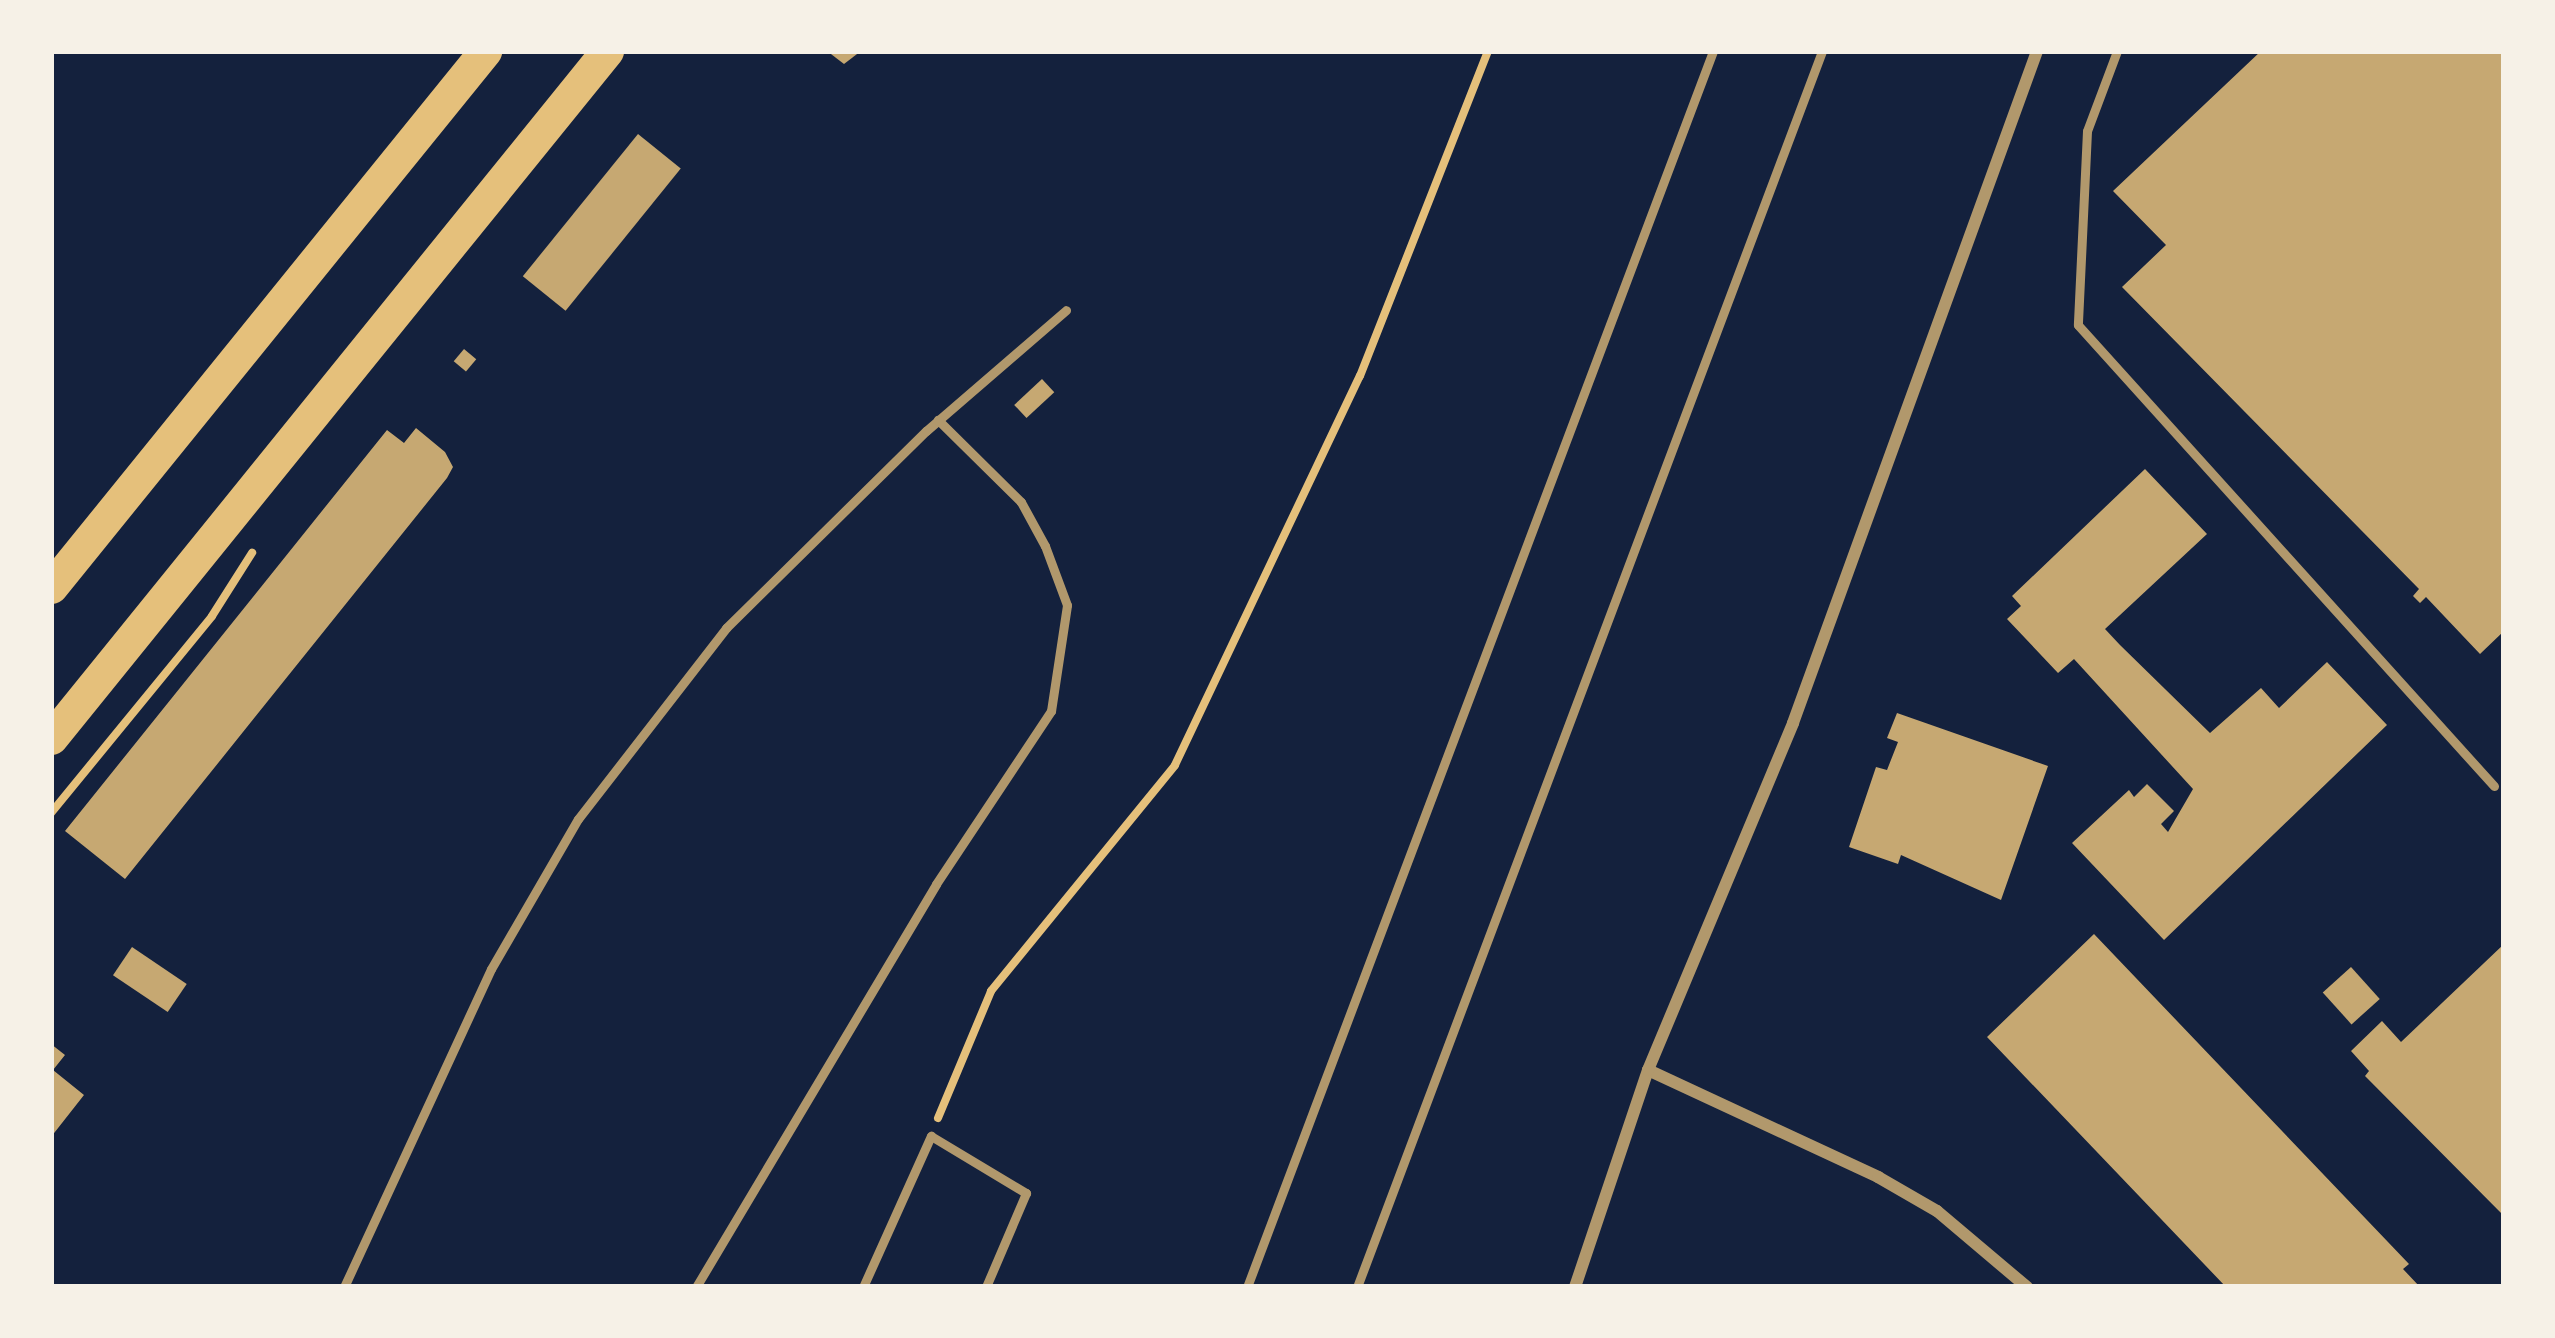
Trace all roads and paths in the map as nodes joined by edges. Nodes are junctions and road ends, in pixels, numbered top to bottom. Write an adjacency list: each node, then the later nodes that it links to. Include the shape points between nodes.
1 (484, 51): 10 (highway)
2 (607, 51): 11 (highway)
3 (1488, 51): 14 (path, via 1360,376 1175,765 991,991)
4 (1712, 51): 19 (lane)
5 (1822, 51): 20 (lane)
6 (2037, 51): 13 (street, via 1793,723)
7 (2117, 51): 12 (lane, via 2086,131 2078,325)
8 (1066, 310): 9 (lane)
9 (938, 420): 15 (lane, via 726,628 578,819 491,969); 16 (lane, via 1021,502 1045,546 1066,605 1051,711 936,884)
10 (51, 587)
11 (51, 738)
12 (2494, 786)
13 (1648, 1070): 21 (street); 22 (street, via 1878,1177 1937,1211)
14 (931, 1136): 17 (lane); 18 (lane, via 1026,1193)
15 (344, 1287)
16 (696, 1287)
17 (863, 1287)
18 (986, 1287)
19 (1247, 1287)
20 (1357, 1287)
21 (1574, 1287)
22 (2026, 1287)

